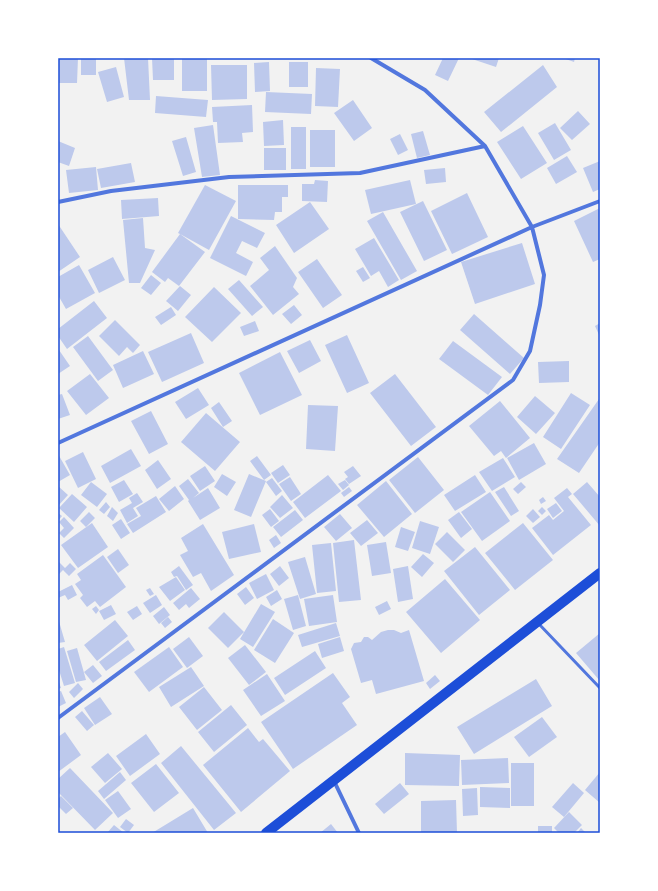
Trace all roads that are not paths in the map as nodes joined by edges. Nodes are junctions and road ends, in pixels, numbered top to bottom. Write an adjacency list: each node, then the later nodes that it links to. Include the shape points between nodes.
1 (371, 58): 2 (street, via 425,90)
2 (485, 146): 4 (street, via 360,173 229,176 111,191); 5 (street)
3 (600, 201): 5 (street)
4 (58, 202)
5 (532, 227): 6 (street); 10 (street, via 544,275 530,351 513,380)
6 (58, 443)
7 (600, 574): 8 (main road)
8 (537, 622): 9 (lane); 11 (main road)
9 (600, 688)
10 (58, 718)
11 (334, 780): 12 (main road); 13 (street)
12 (266, 833)
13 (359, 833)

